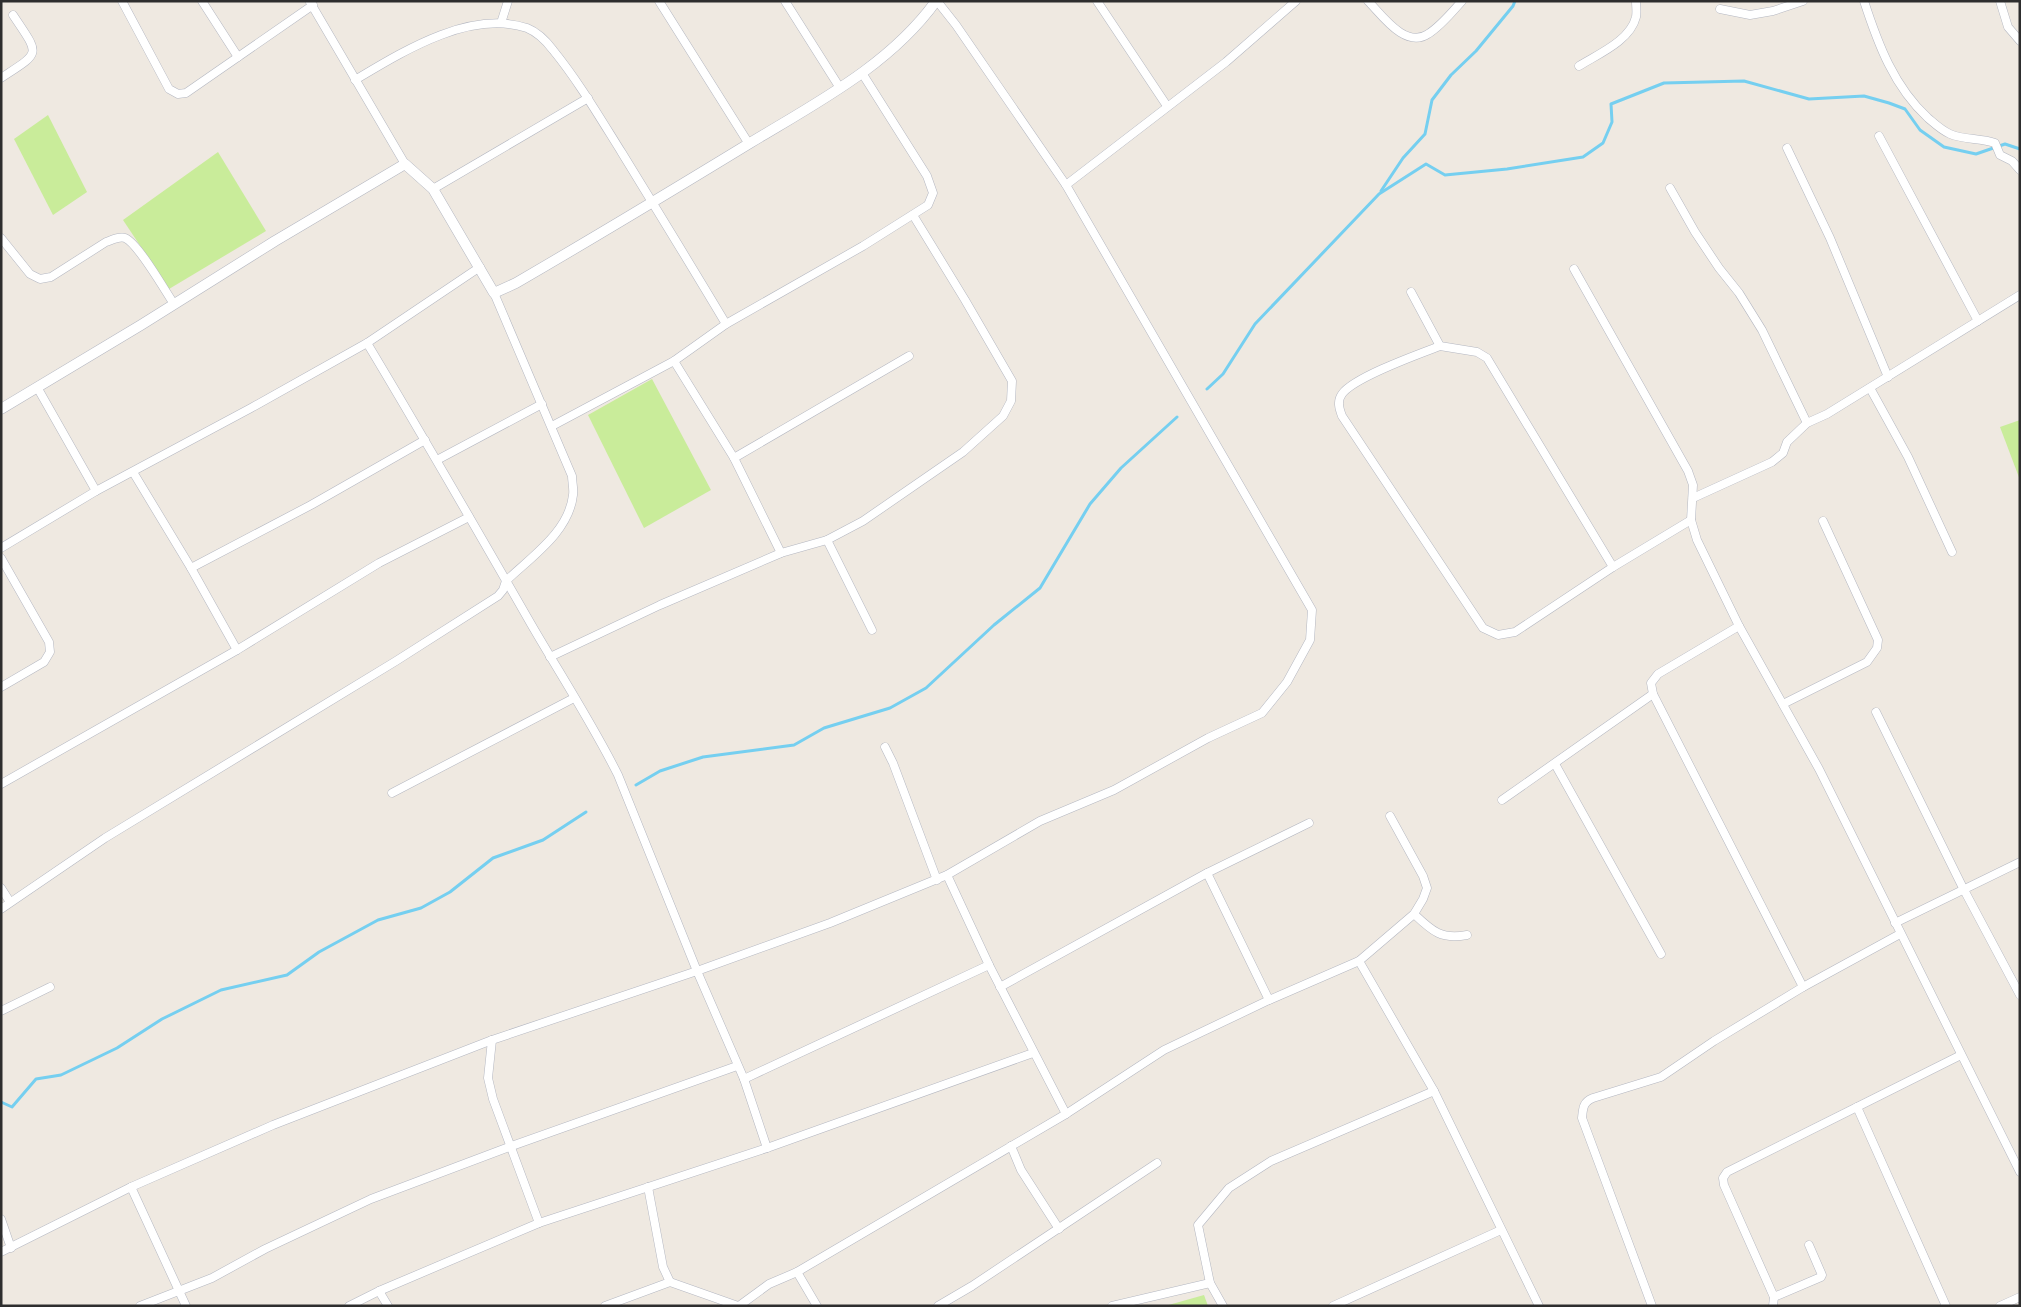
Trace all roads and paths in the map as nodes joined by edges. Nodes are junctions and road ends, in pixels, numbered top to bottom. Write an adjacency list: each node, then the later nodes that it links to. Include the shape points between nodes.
1 (122, 1): 20 (street, via 169,89 178,94 186,93)
2 (202, 1): 20 (street)
3 (508, 1): 18 (street)
4 (659, 1): 29 (street)
5 (785, 1): 25 (street)
6 (937, 1): 22 (street, via 923,20); 33 (street)
7 (1097, 1): 27 (street)
8 (1296, 1): 27 (street, via 1226,62)
9 (1368, 1): 10 (street, via 1392,26 1414,38 1428,34)
10 (1462, 1)
11 (1636, 1): 21 (street, via 1637,16 1632,28 1624,37)
12 (1803, 1): 16 (street, via 1750,15)
13 (1864, 1): 32 (street, via 1876,38 1897,81 1916,106 1952,135 1992,142 2000,155)
14 (2000, 1): 19 (street, via 2008,27)
15 (311, 3): 20 (street); 24 (street)
16 (1720, 9)
17 (13, 16): 23 (street, via 34,51 33,56)
18 (502, 23): 24 (street, via 480,25 432,39 402,52); 26 (street, via 528,28 540,36)
19 (2020, 41)
20 (238, 57)
21 (1579, 66)
22 (862, 72): 25 (street); 37 (street, via 928,176 933,193 928,205)
23 (1, 78)
24 (355, 80): 31 (street)
25 (840, 88): 29 (street)
26 (588, 98): 35 (street); 36 (street)
27 (1167, 106): 33 (street)
28 (1879, 136): 45 (street)
29 (749, 144): 36 (street)
30 (1787, 148): 51 (street, via 1830,238)
31 (405, 164): 35 (street); 44 (street)
32 (2020, 170)
33 (1066, 185): 93 (street, via 1312,610 1310,640 1287,682 1262,713 1208,738 1114,790 1040,821)
34 (1670, 188): 56 (street, via 1695,232 1762,330)
35 (433, 189): 39 (street)
36 (653, 203): 42 (street); 46 (street)
37 (913, 215): 46 (street); 67 (street, via 1012,381 1012,401 1003,416 963,452 863,522)
38 (1, 238): 44 (street, via 30,274 40,279 51,277 106,242 124,238 135,245)
39 (480, 267): 42 (street); 47 (street)
40 (1574, 269): 63 (street, via 1688,471)
41 (1411, 292): 48 (street)
42 (494, 293): 54 (street)
43 (2020, 295): 45 (street)
44 (174, 304): 52 (street)
45 (1978, 321): 51 (street)
46 (726, 324): 50 (street)
47 (367, 343): 58 (street); 61 (street)
48 (1440, 346): 72 (street, via 1478,352 1487,358); 72 (street, via 1401,360 1352,385 1342,394 1338,408 1483,628 1498,635 1515,632)
49 (909, 356): 59 (street)
50 (674, 361): 57 (street); 59 (street)
51 (1888, 377): 53 (street)
52 (37, 387): 55 (street); 62 (street)
53 (1870, 388): 56 (street); 69 (street, via 1908,457)
54 (542, 404): 57 (street); 60 (street)
55 (1, 409)
56 (1807, 422): 63 (street, via 1772,462)
57 (552, 426): 74 (street, via 572,476 574,495 558,532)
58 (425, 440): 60 (street); 73 (street)
59 (734, 458): 70 (street)
60 (437, 460): 64 (street)
61 (133, 472): 62 (street); 73 (street)
62 (96, 490): 68 (street)
63 (1693, 498): 65 (street)
64 (468, 517): 74 (street); 77 (street, via 379,563)
65 (1691, 520): 72 (street); 75 (street, via 1697,540)
66 (1824, 522): 82 (street, via 1878,640 1877,648 1867,662)
67 (827, 540): 70 (street); 76 (street)
68 (1, 548)
69 (1952, 552)
70 (781, 553): 78 (street)
71 (1, 558): 79 (street, via 49,642 50,652 44,662)
72 (1613, 567)
73 (191, 568): 77 (street)
74 (506, 581): 78 (street); 97 (street, via 498,596 105,838)
75 (1739, 626): 80 (street, via 1658,674 1651,683); 82 (street)
76 (872, 630)
77 (237, 650): 86 (street)
78 (550, 657): 81 (street)
79 (1, 687)
80 (1653, 694): 85 (street); 109 (street)
81 (574, 698): 87 (street); 106 (street, via 618,775)
82 (1783, 704): 100 (street)
83 (1876, 712): 96 (street)
84 (885, 748): 94 (street)
85 (1555, 764): 88 (street); 103 (street)
86 (1, 784)
87 (392, 793)
88 (1502, 800)
89 (1390, 816): 99 (street, via 1427,888)
90 (1310, 823): 92 (street)
91 (2020, 862): 96 (street)
92 (1207, 872): 108 (street); 111 (street)
93 (947, 875): 94 (street); 105 (street)
94 (937, 880): 106 (street)
95 (1, 888): 97 (street)
96 (1963, 888): 100 (street); 110 (street)
97 (10, 902): 98 (street)
98 (1, 909)
99 (1414, 914): 102 (street, via 1437,934); 104 (street)
100 (1895, 923): 101 (street)
101 (1900, 934): 109 (street); 115 (street)
102 (1467, 935)
103 (1661, 954)
104 (1359, 961): 111 (street); 118 (street)
105 (989, 965): 108 (street); 117 (street)
106 (697, 971): 113 (street); 116 (street)
107 (50, 987): 112 (street)
108 (1000, 987): 114 (street)
109 (1802, 987): 154 (street, via 1661,1077 1593,1098 1583,1106 1582,1118)
110 (2020, 994)
111 (1269, 1000): 120 (street, via 1164,1050)
112 (1, 1011)
113 (492, 1040): 122 (street, via 488,1078); 126 (street, via 273,1125)
114 (1033, 1053): 120 (street); 123 (street)
115 (1961, 1055): 119 (street); 125 (street)
116 (737, 1066): 117 (street); 122 (street)
117 (744, 1079): 123 (street)
118 (1434, 1091): 131 (street); 137 (street, via 1271,1161 1229,1188 1198,1225)
119 (1857, 1107): 140 (street, via 1727,1172 1723,1178); 156 (street)
120 (1066, 1114): 121 (street)
121 (1011, 1146): 130 (street, via 1021,1170); 135 (street)
122 (509, 1147): 129 (street); 138 (street, via 371,1199 265,1248 212,1278)
123 (767, 1148): 127 (street)
124 (1157, 1163): 130 (street)
125 (2020, 1172)
126 (130, 1187): 133 (street); 138 (street)
127 (648, 1187): 129 (street); 136 (street, via 663,1267)
128 (1, 1219): 133 (street)
129 (539, 1223): 139 (street)
130 (1058, 1229): 149 (street)
131 (1501, 1230): 152 (street); 153 (street)
132 (1809, 1245): 140 (street, via 1821,1277)
133 (12, 1248): 134 (street)
134 (1, 1252)
135 (797, 1272): 147 (street, via 769,1284); 148 (street)
136 (670, 1282): 146 (street); 147 (street)
137 (1210, 1283): 150 (street); 151 (street)
138 (179, 1290): 142 (street); 143 (street)
139 (379, 1291): 144 (street); 145 (street)
140 (1774, 1297): 155 (street)
141 (2020, 1297): 157 (street)
142 (140, 1306)
143 (186, 1306)
144 (349, 1306)
145 (388, 1306)
146 (605, 1306)
147 (739, 1306)
148 (817, 1306)
149 (938, 1306)
150 (1112, 1306)
151 (1223, 1306)
152 (1333, 1306)
153 (1539, 1306)
154 (1652, 1306)
155 (1773, 1306)
156 (1946, 1306)
157 (2000, 1306)

